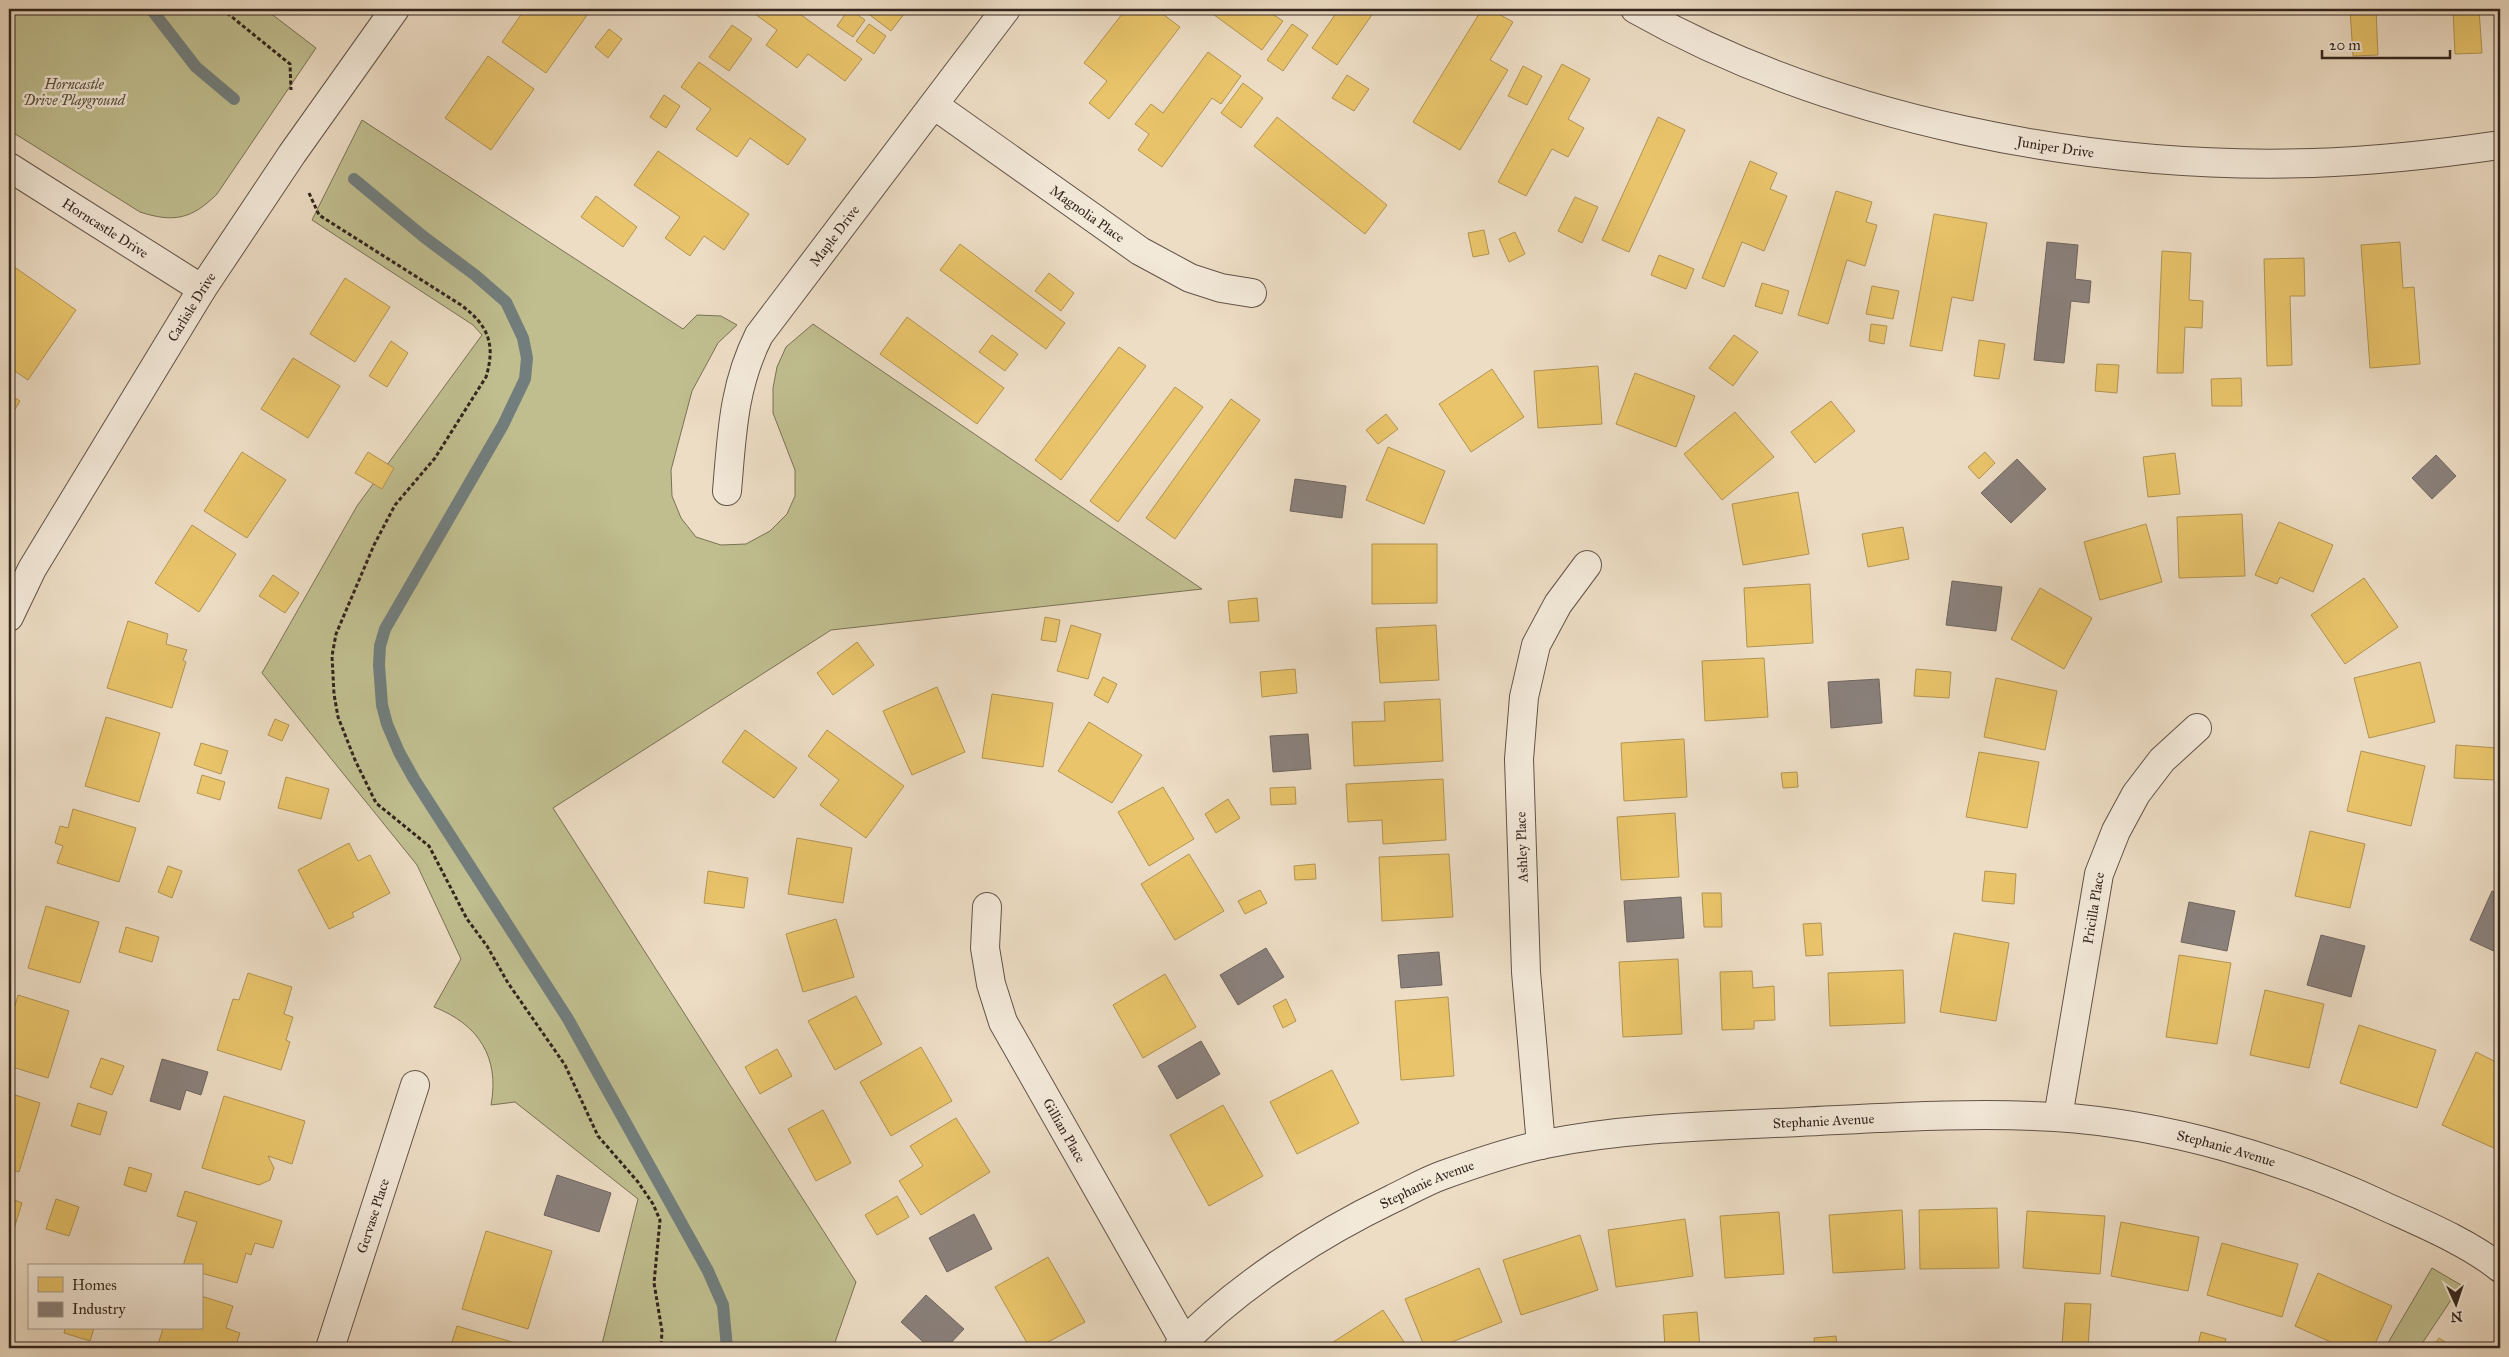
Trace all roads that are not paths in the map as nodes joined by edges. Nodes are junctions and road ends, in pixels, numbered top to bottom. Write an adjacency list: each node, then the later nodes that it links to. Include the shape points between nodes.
1 (395, 9): 7 (street, Carlisle Drive, via 292,154)
2 (1006, 9): 4 (street, Maple Drive)
3 (1635, 9): 5 (street, Juniper Drive, via 1796,82 1928,122 2038,144 2147,158 2255,163 2361,160)
4 (934, 105): 8 (street, Magnolia Place, via 1140,251 1190,278); 9 (street, Maple Drive, via 759,335 738,388)
5 (2500, 145)
6 (9, 167): 7 (street, Horncastle Drive)
7 (202, 289): 11 (street, Carlisle Drive, via 32,569)
8 (1252, 294)
9 (727, 491)
10 (1586, 565): 16 (street, Ashley Place, via 1558,604 1536,646 1524,697 1519,759 1526,972)
11 (9, 618)
12 (2197, 728): 15 (street, Pricilla Place, via 2162,760 2136,794 2116,831 2099,874)
13 (987, 908): 18 (street, Gillian Place, via 985,948 1003,1022)
14 (415, 1084): 19 (street, Gervase Place)
15 (2058, 1117): 16 (street, Stephanie Avenue, via 1977,1114 1674,1127); 17 (street, Stephanie Avenue, via 2220,1145 2289,1166 2433,1228)
16 (1541, 1145): 18 (street, Stephanie Avenue, via 1440,1176 1352,1218 1294,1253)
17 (2499, 1264)
18 (1181, 1345)
19 (330, 1348)

